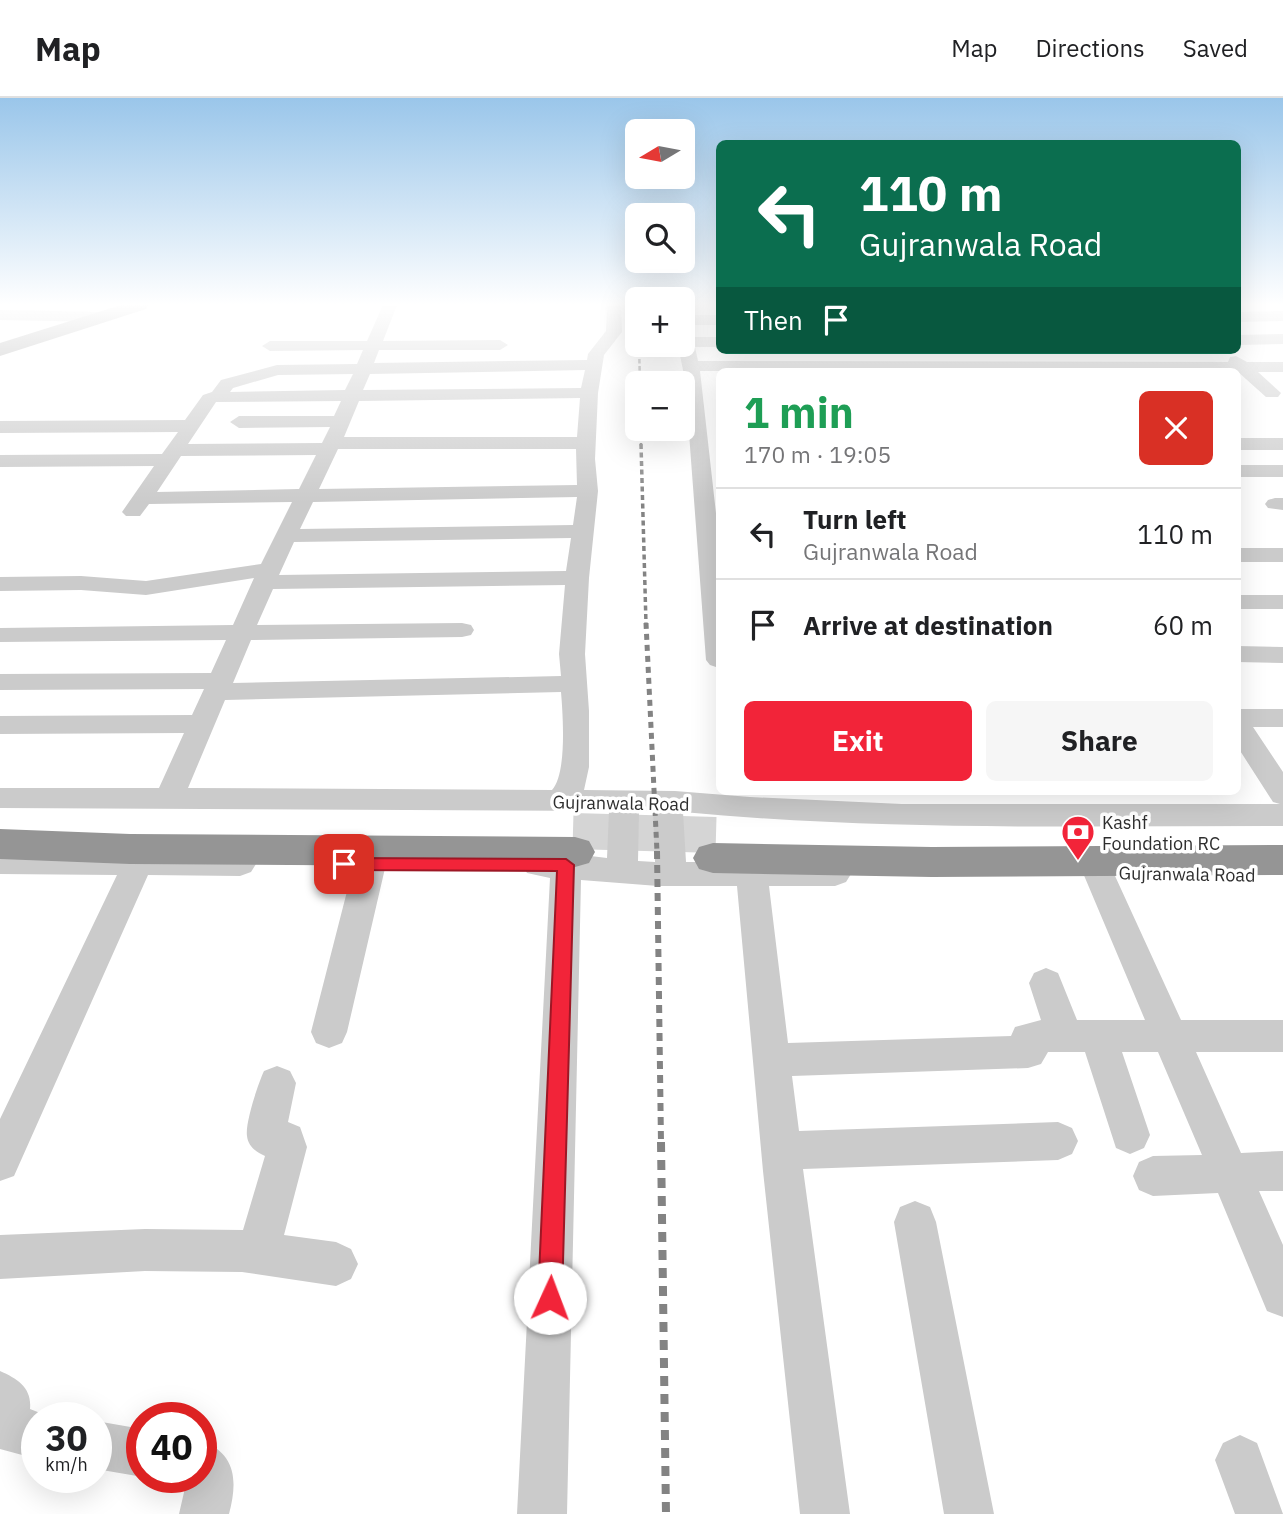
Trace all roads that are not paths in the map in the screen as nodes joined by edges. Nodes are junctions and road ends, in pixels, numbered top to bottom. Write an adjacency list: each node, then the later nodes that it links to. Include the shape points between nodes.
1 (232, 371): 7 (street)
2 (272, 371): 7 (street)
3 (364, 371): 11 (street)
4 (592, 371): 8 (street)
5 (694, 371): 14 (street, via 701,393)
6 (1247, 371): 10 (street)
7 (221, 391): 11 (street); 16 (street, via 209,399)
8 (589, 393): 9 (street); 19 (street)
9 (452, 395): 11 (street); 18 (street)
10 (1269, 396)
11 (353, 397): 12 (street)
12 (342, 421): 13 (street); 22 (street)
13 (239, 422)
14 (698, 422): 15 (street); 24 (street)
15 (716, 422)
16 (191, 426): 17 (street); 23 (street)
17 (0, 427)
18 (439, 443): 19 (street); 22 (street)
19 (586, 443): 28 (street)
20 (1241, 444): 21 (street)
21 (1283, 444)
22 (330, 446): 23 (street); 31 (street)
23 (172, 455): 25 (street); 31 (street, via 139,505)
24 (710, 455): 29 (street)
25 (0, 461)
26 (1241, 471): 27 (street)
27 (1283, 471)
28 (588, 491): 30 (street); 33 (street)
29 (712, 491): 32 (street)
30 (479, 493): 31 (street); 34 (street)
31 (305, 496): 35 (street)
32 (713, 526): 36 (street)
33 (583, 531): 34 (street); 40 (street)
34 (472, 533): 35 (street)
35 (286, 536): 39 (street)
36 (715, 554): 41 (street)
37 (1241, 555): 38 (street)
38 (1283, 555)
39 (267, 576): 40 (street); 42 (street, via 237,573 127,589 82,583); 46 (street)
40 (577, 578): 51 (street)
41 (716, 578)
42 (0, 584)
43 (1241, 602): 44 (street)
44 (1283, 602)
45 (462, 630): 46 (street)
46 (243, 632): 47 (street); 52 (street)
47 (0, 635)
48 (1241, 654): 49 (street)
49 (1283, 655)
50 (0, 682): 52 (street)
51 (573, 684): 52 (street); 67 (street, via 573,780 565,796)
52 (219, 686): 55 (street)
53 (1241, 718): 54 (street)
54 (1283, 718)
55 (203, 724): 56 (street); 60 (street)
56 (0, 725)
57 (1241, 730): 58 (street)
58 (1283, 795)
59 (0, 798): 60 (street, Gujranwala Road)
60 (168, 800): 67 (street, Gujranwala Road)
61 (624, 801): 62 (street, Gujranwala Road); 67 (street, Gujranwala Road); 73 (street)
62 (668, 801): 65 (street, Gujranwala Road); 75 (street)
63 (1283, 815): 65 (street, Gujranwala Road, via 894,814)
64 (0, 821): 67 (highway, Gujranwala Road)
65 (728, 823): 66 (highway, Gujranwala Road); 69 (highway, Gujranwala Road, via 932,862)
66 (1283, 836)
67 (568, 838): 68 (highway, Gujranwala Road, via 130,849); 71 (street, Gujranwala Road); 73 (street, Gujranwala Road); 102 (street)
68 (0, 844)
69 (1283, 860)
70 (0, 862): 72 (street, Gujranwala Road)
71 (370, 864): 72 (street, Gujranwala Road); 79 (street)
72 (136, 865): 88 (street)
73 (622, 870): 75 (street, Gujranwala Road)
74 (1100, 873): 76 (street, Gujranwala Road); 77 (street, Gujranwala Road); 82 (street)
75 (671, 874): 77 (street, Gujranwala Road)
76 (1283, 874)
77 (752, 875): 83 (street)
78 (1046, 983): 80 (street)
79 (329, 1032)
80 (1082, 1036): 82 (street); 83 (street, via 1030,1036 1028,1052); 85 (street)
81 (1283, 1036): 82 (street)
82 (1172, 1037): 90 (street)
83 (772, 1060): 87 (street)
84 (277, 1083): 93 (street, via 266,1135 286,1140 287,1147)
85 (1130, 1135)
86 (1058, 1141): 87 (street)
87 (781, 1151): 103 (street)
88 (0, 1162)
89 (1283, 1171): 90 (street)
90 (1230, 1172): 91 (street); 96 (street)
91 (1153, 1176)
92 (915, 1222): 104 (street)
93 (258, 1254): 94 (street, via 145,1250); 95 (street)
94 (0, 1257)
95 (336, 1264)
96 (1283, 1295)
97 (0, 1395): 98 (street, via 7,1401 7,1428)
98 (21, 1431)
99 (1240, 1460): 105 (street)
100 (208, 1493): 101 (street)
101 (204, 1514)
102 (542, 1514)
103 (825, 1514)
104 (970, 1514)
105 (1260, 1514)

